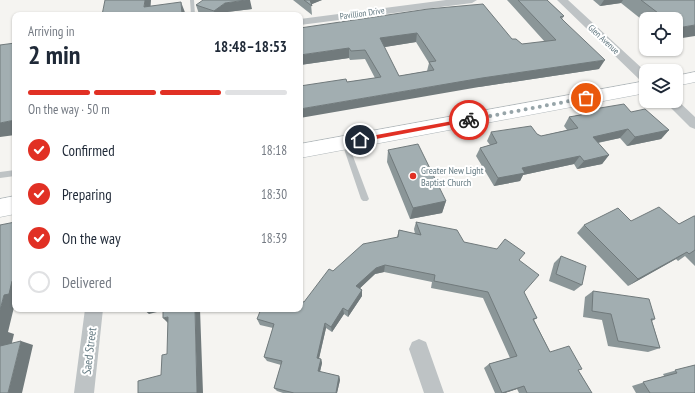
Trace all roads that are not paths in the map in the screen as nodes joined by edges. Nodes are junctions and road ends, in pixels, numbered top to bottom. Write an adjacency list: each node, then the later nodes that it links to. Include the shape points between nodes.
1 (192, 0): 4 (lane)
2 (472, 0): 5 (street, Pavillion Drive)
3 (562, 0): 6 (street, Glen Avenue)
4 (193, 12)
5 (303, 22)
6 (639, 72)
7 (695, 76): 8 (street)
8 (683, 79)
9 (639, 88): 12 (street)
10 (678, 108): 11 (street)
11 (695, 124)
12 (345, 143): 13 (street); 16 (lane)
13 (303, 150)
14 (12, 173): 15 (lane)
15 (0, 175)
16 (365, 199)
17 (12, 206): 18 (street)
18 (0, 208)
19 (94, 312): 21 (street, Saed Street)
20 (419, 349): 22 (street)
21 (84, 393)
22 (434, 393)

